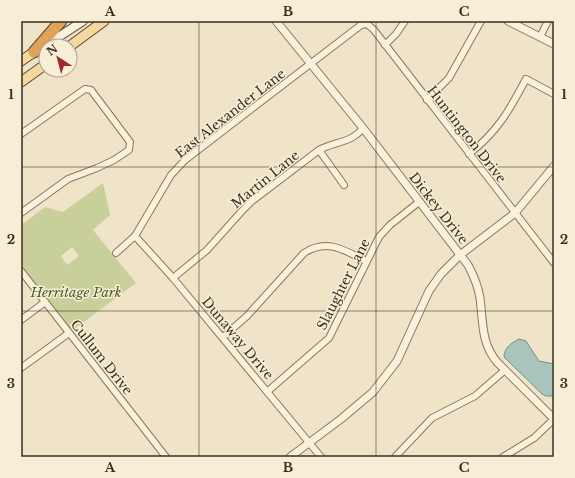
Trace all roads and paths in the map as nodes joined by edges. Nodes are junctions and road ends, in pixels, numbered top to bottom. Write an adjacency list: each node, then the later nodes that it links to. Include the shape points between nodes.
1 (61, 21): 15 (highway)
2 (83, 21): 15 (main road)
3 (104, 21): 12 (main road)
4 (276, 21): 17 (street, Dickey Drive)
5 (405, 21): 14 (street)
6 (481, 21): 21 (street, via 449,78)
7 (508, 21): 11 (street)
8 (548, 21): 10 (street); 11 (street)
9 (361, 25): 14 (street, Huntington Drive, via 370,26); 17 (street, East Alexander Lane)
10 (554, 25)
11 (540, 37): 13 (street)
12 (78, 40)
13 (554, 44)
14 (385, 45): 21 (street, Huntington Drive)
15 (34, 52): 16 (main road)
16 (21, 61)
17 (311, 63): 22 (street, Dickey Drive); 31 (street, East Alexander Lane, via 185,160 171,176)
18 (38, 70): 19 (main road)
19 (21, 82)
20 (554, 94): 25 (street, via 526,79 498,128)
21 (427, 100): 25 (street, Huntington Drive)
22 (363, 128): 24 (street, Martin Lane, via 355,136); 28 (street, Dickey Drive)
23 (21, 134): 29 (street, via 85,89 91,90 130,142 129,150 102,166 68,179)
24 (319, 150): 27 (street); 37 (street, Martin Lane, via 252,201 207,250)
25 (469, 154): 30 (street, Huntington Drive)
26 (554, 166): 30 (street)
27 (344, 185)
28 (419, 202): 33 (street, Dickey Drive); 34 (street, Slaughter Lane, via 385,230)
29 (21, 212)
30 (515, 213): 33 (street); 35 (street, Huntington Drive)
31 (135, 236): 32 (street, East Alexander Lane); 37 (street, Dunaway Drive)
32 (116, 253)
33 (460, 255): 43 (street, Dickey Drive, via 475,278 485,342); 46 (street, via 429,291 402,352 389,372 364,400)
34 (366, 260): 41 (street, via 328,245 310,249 247,316); 44 (street, Slaughter Lane, via 329,338)
35 (554, 262)
36 (21, 271): 38 (street, Cullum Drive)
37 (173, 278): 41 (street, Dunaway Drive)
38 (45, 302): 39 (street); 40 (street, Cullum Drive)
39 (21, 320)
40 (69, 333): 42 (street); 47 (street, Cullum Drive)
41 (223, 337): 44 (street, Dunaway Drive)
42 (21, 368)
43 (505, 370): 45 (street, Dickey Drive); 50 (street, via 476,396 432,418)
44 (268, 392): 46 (street, Dunaway Drive)
45 (554, 419): 51 (street, via 534,438)
46 (309, 442): 48 (street); 49 (street, Dunaway Drive)
47 (166, 457)
48 (290, 457)
49 (321, 457)
50 (395, 457)
51 (503, 457)

